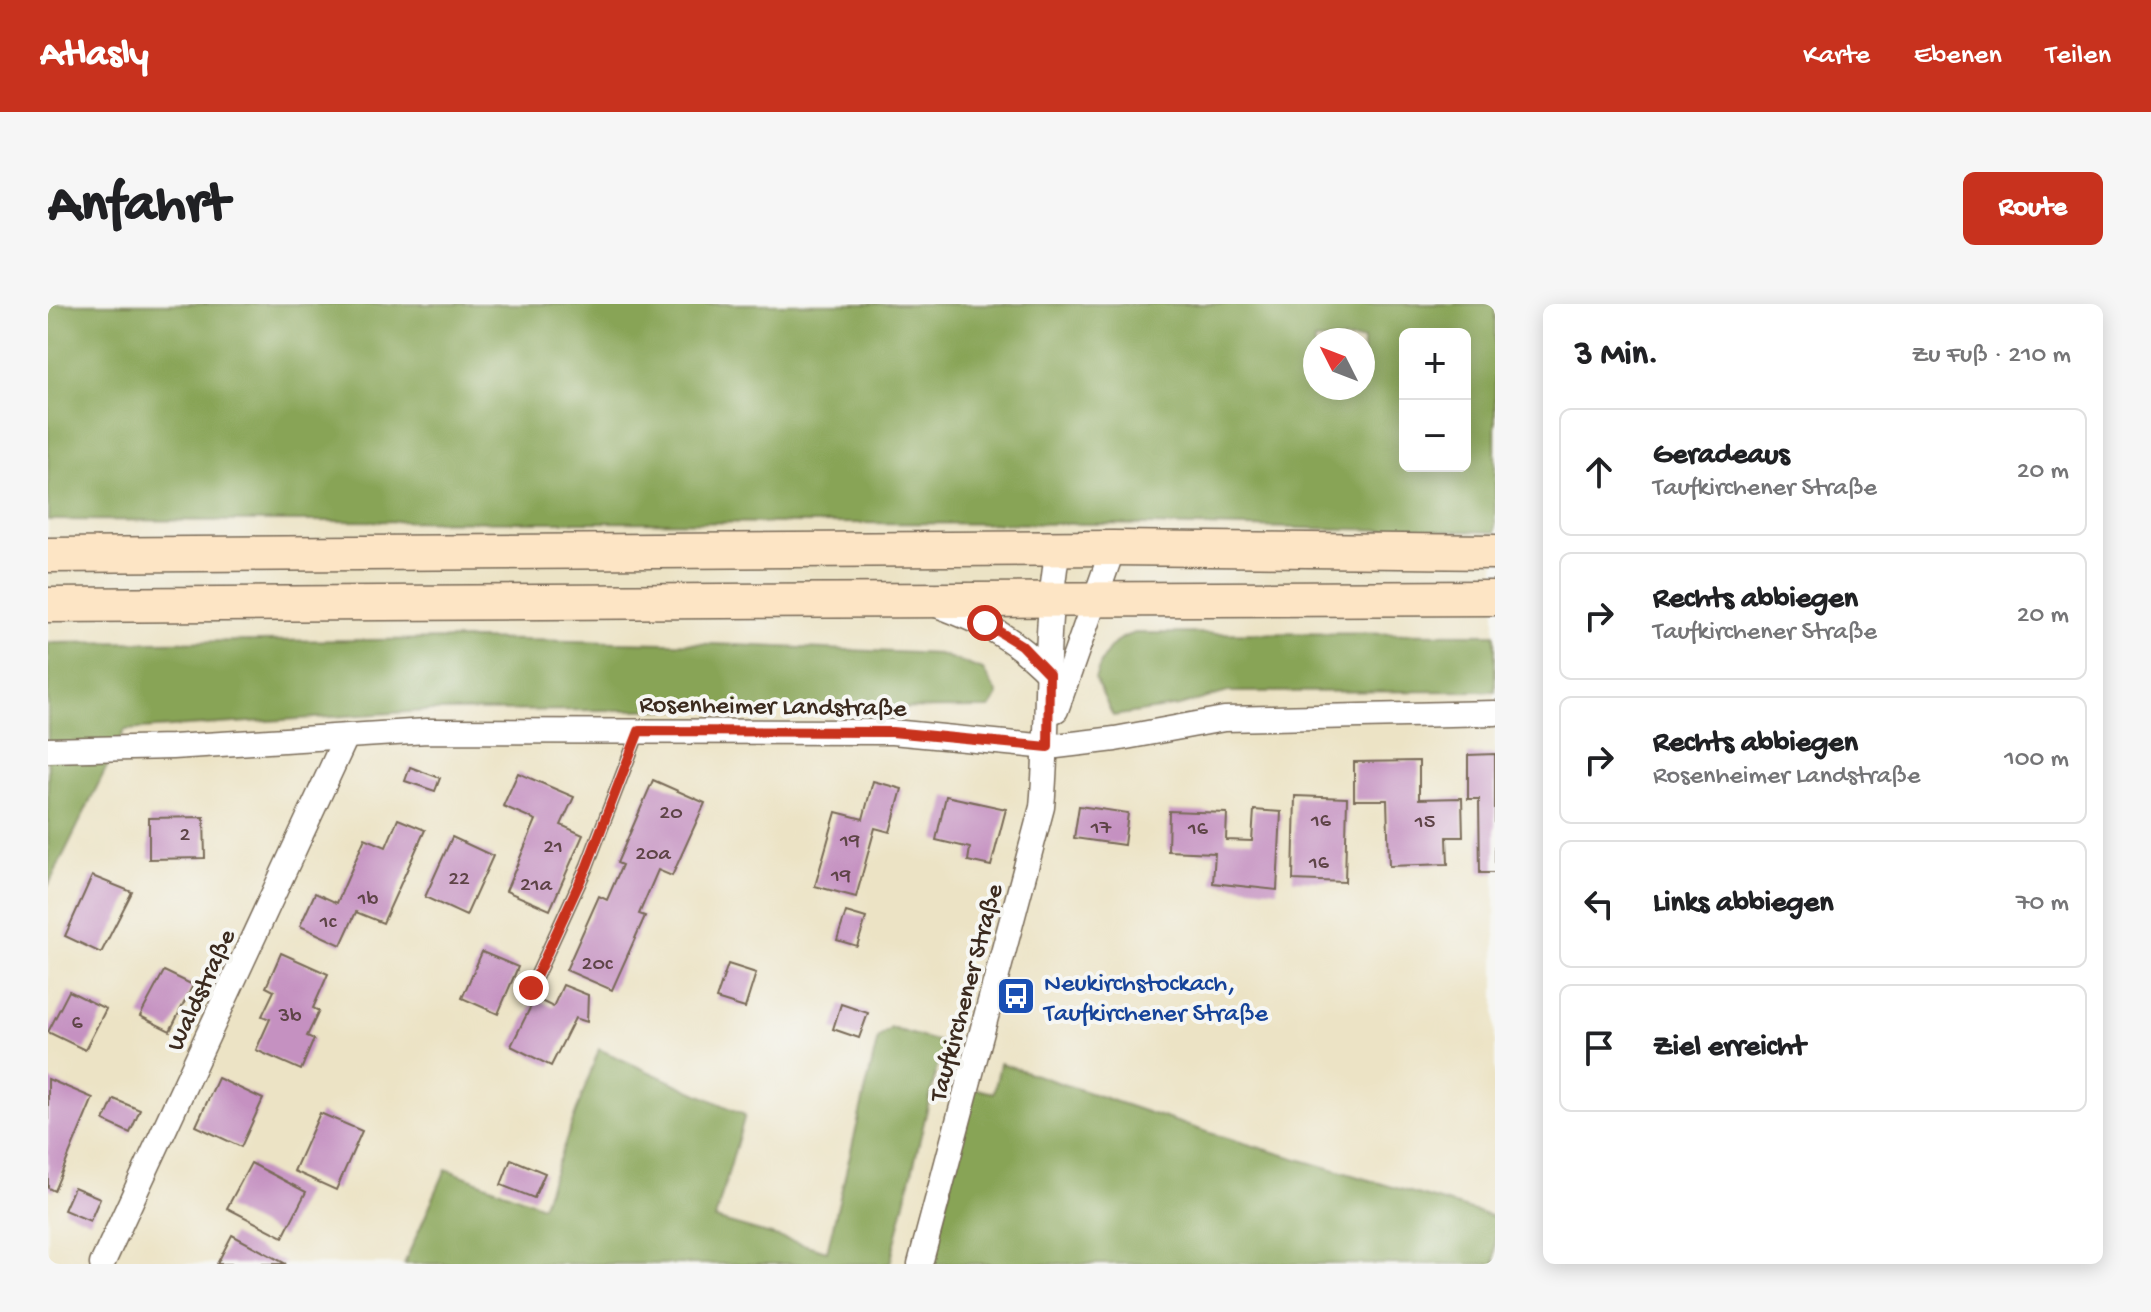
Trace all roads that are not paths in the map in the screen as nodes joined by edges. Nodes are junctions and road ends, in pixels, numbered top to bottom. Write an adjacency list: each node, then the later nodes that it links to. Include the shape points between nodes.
1 (1113, 548): 2 (main road); 3 (main road); 6 (street, Taufkirchener Straße)
2 (1058, 549): 4 (main road); 5 (street, Taufkirchener Straße)
3 (1495, 552)
4 (48, 555)
5 (1050, 597): 6 (main road); 8 (main road); 10 (street, Taufkirchener Straße)
6 (1093, 597): 7 (main road); 14 (street, Taufkirchener Straße)
7 (1495, 598)
8 (924, 600): 9 (main road); 10 (street, via 985,623 1021,645)
9 (48, 605)
10 (1049, 674): 14 (street, Taufkirchener Straße)
11 (1495, 713): 14 (street, Rosenheimer Landstraße, via 1224,719 1115,739)
12 (639, 731): 13 (street, Rosenheimer Landstraße, via 427,731); 14 (street, Rosenheimer Landstraße); 16 (lane, via 587,866)
13 (346, 737): 15 (street, Rosenheimer Landstraße); 17 (street, Waldstraße)
14 (1048, 739): 18 (street, Taufkirchener Straße, via 1042,807)
15 (48, 750)
16 (531, 988)
17 (102, 1264)
18 (920, 1264)

